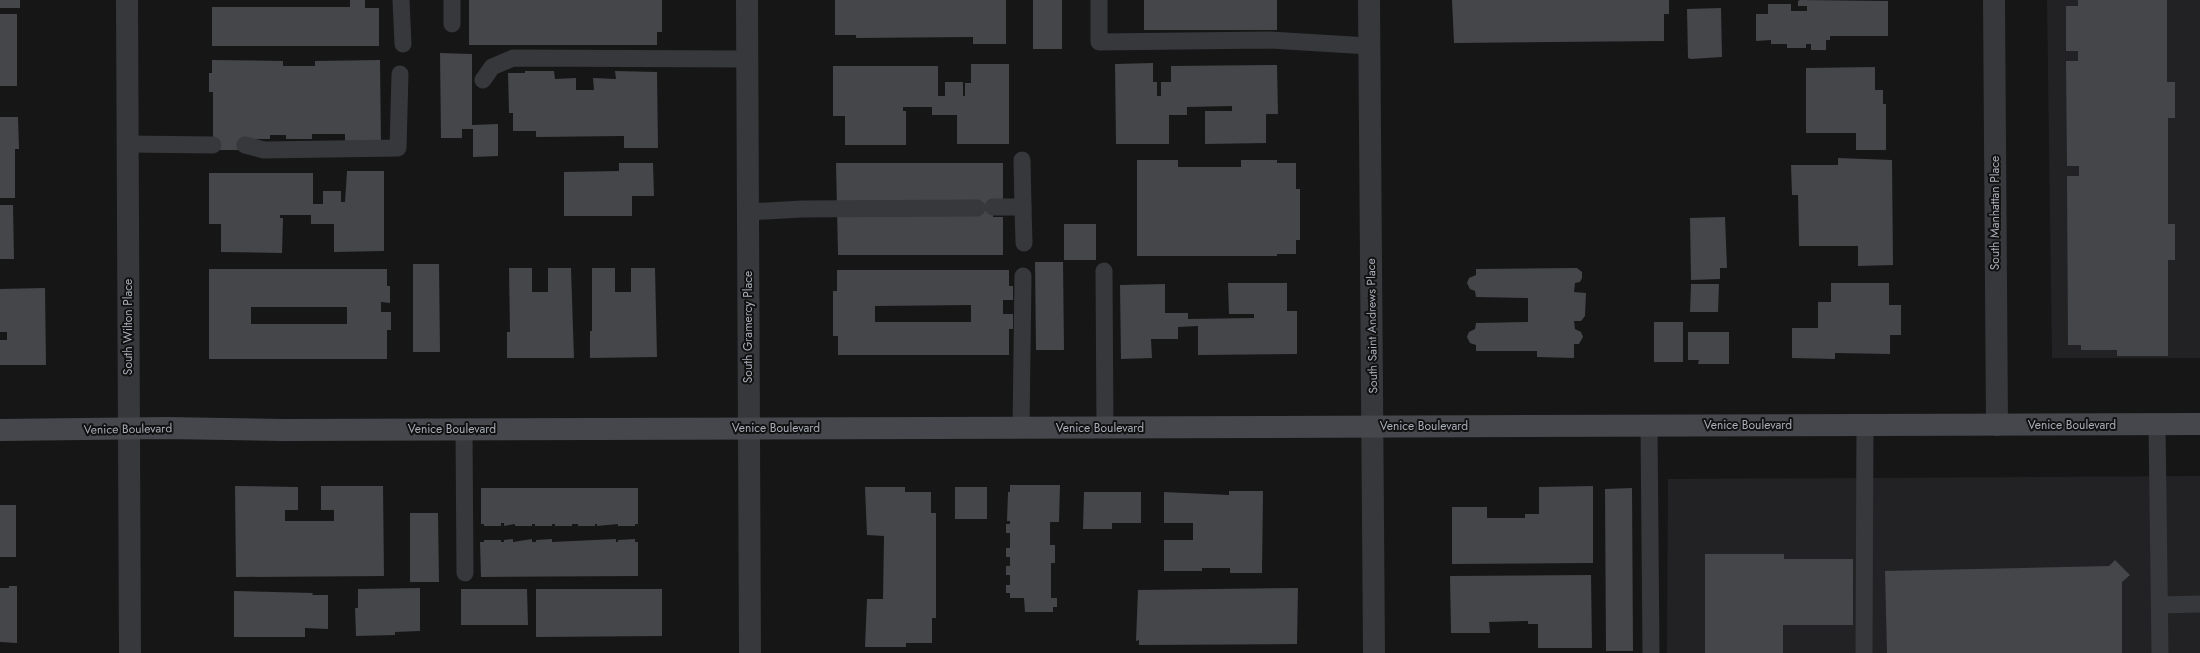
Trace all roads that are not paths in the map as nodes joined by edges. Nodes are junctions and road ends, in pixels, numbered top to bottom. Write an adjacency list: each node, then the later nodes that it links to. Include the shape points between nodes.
1 (127, 0): 15 (street, South Wilton Place)
2 (392, 0): 3 (lane)
3 (401, 0): 10 (lane)
4 (452, 0): 9 (lane)
5 (747, 0): 12 (street, South Gramercy Place)
6 (1099, 0): 11 (lane, via 1099,42 1268,40)
7 (1369, 0): 11 (street, South Saint Andrews Place)
8 (1994, 0): 27 (street, South Manhattan Place)
9 (452, 24)
10 (403, 44)
11 (1369, 46): 28 (street, South Saint Andrews Place)
12 (747, 59): 14 (lane, via 513,58 492,67); 20 (street, South Gramercy Place)
13 (400, 74): 16 (lane, via 398,148 264,150)
14 (483, 80)
15 (128, 144): 17 (lane); 32 (street, South Wilton Place)
16 (245, 144)
17 (213, 145)
18 (1022, 160): 19 (lane)
19 (1023, 207): 20 (lane, via 802,209); 21 (lane)
20 (748, 212): 30 (street, South Gramercy Place)
21 (1024, 243)
22 (1104, 271): 31 (lane)
23 (1023, 276): 34 (lane)
24 (2157, 424): 25 (main road, Venice Boulevard); 27 (main road, Venice Boulevard); 38 (lane)
25 (2200, 424)
26 (1865, 425): 27 (main road, Venice Boulevard); 29 (main road, Venice Boulevard); 43 (lane)
27 (1997, 425)
28 (1374, 426): 29 (main road, Venice Boulevard); 31 (main road, Venice Boulevard); 41 (street, South Saint Andrews Place)
29 (1649, 426): 42 (lane)
30 (749, 428): 33 (main road, Venice Boulevard); 34 (main road, Venice Boulevard); 40 (street, South Gramercy Place)
31 (1106, 428): 34 (main road, Venice Boulevard)
32 (129, 429): 33 (main road, Venice Boulevard); 35 (main road, Venice Boulevard); 39 (street, South Wilton Place)
33 (464, 429): 36 (lane)
34 (1021, 429)
35 (0, 430)
36 (465, 573)
37 (2200, 604): 38 (lane)
38 (2160, 605): 44 (lane)
39 (130, 653)
40 (750, 653)
41 (1374, 653)
42 (1651, 653)
43 (1864, 653)
44 (2160, 653)

